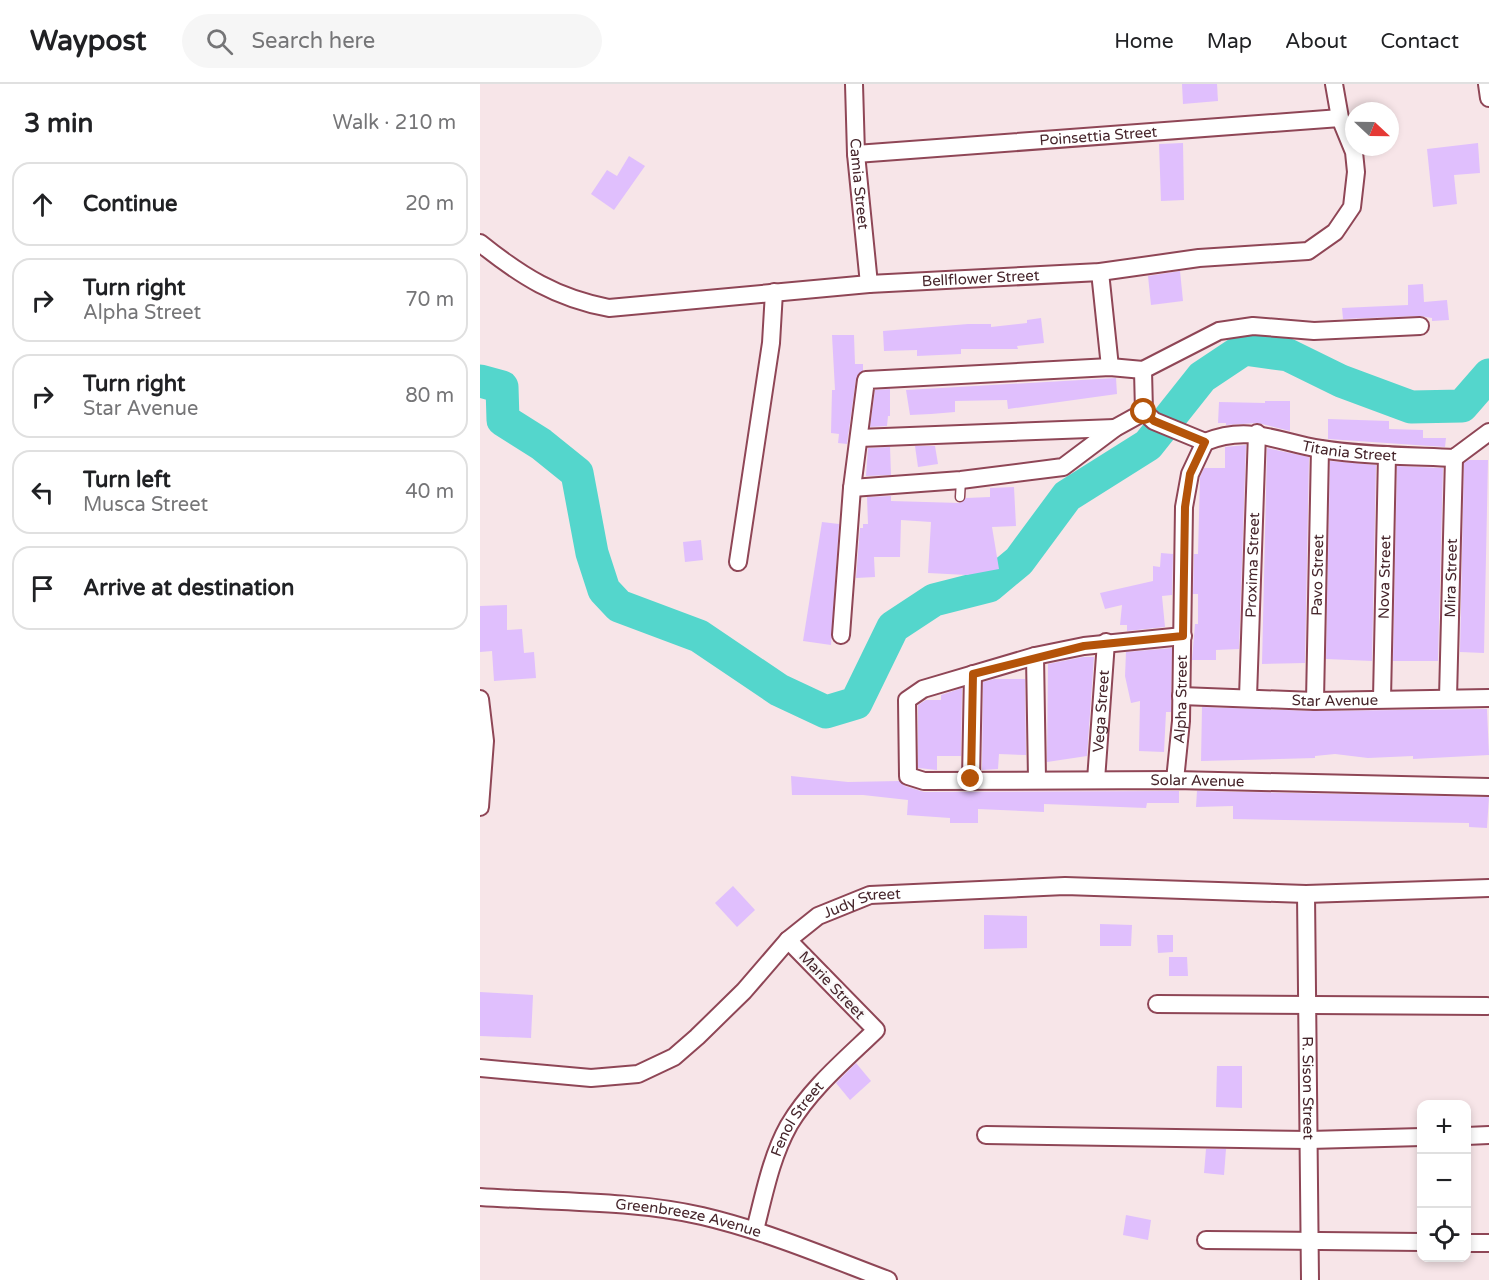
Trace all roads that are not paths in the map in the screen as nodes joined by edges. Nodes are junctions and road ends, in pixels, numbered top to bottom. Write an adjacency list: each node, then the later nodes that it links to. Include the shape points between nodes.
1 (854, 84): 6 (street, Camia Street)
2 (1334, 84): 5 (street, Bellflower Street)
3 (1487, 84): 4 (street)
4 (1489, 97)
5 (1340, 118): 6 (street, Poinsettia Street); 8 (street, Bellflower Street, via 1354,152 1352,207 1335,232 1308,251 1199,258)
6 (856, 154): 9 (street, Camia Street)
7 (480, 243): 10 (street, Bellflower Street, via 541,287 585,304 609,308)
8 (1100, 272): 9 (street, Bellflower Street); 12 (street)
9 (869, 284): 10 (street, Bellflower Street)
10 (774, 292): 24 (street, via 771,343)
11 (1420, 326): 13 (street, via 1314,331 1253,326 1219,331)
12 (1110, 367): 13 (street); 18 (street, via 866,380)
13 (1143, 370): 14 (street)
14 (1149, 417): 15 (street); 19 (street)
15 (1114, 428): 18 (street); 23 (street, via 1063,467 961,488)
16 (1489, 432): 22 (street)
17 (1257, 433): 19 (street, Titania Street, via 1224,434); 20 (street, Titania Street); 31 (street, Proxima Street)
18 (859, 438): 23 (street)
19 (1200, 441): 26 (street, Alpha Street, via 1185,507)
20 (1320, 449): 21 (street, Titania Street); 36 (street, Pavo Street)
21 (1387, 455): 22 (street, Titania Street); 35 (street, Nova Street)
22 (1454, 458): 32 (street, Mira Street)
23 (852, 488): 25 (street)
24 (738, 562)
25 (841, 635)
26 (1183, 636): 27 (street); 30 (street, Alpha Street)
27 (1106, 642): 28 (street); 39 (street, Vega Street)
28 (1035, 656): 29 (street); 38 (street)
29 (973, 674): 37 (street); 37 (street, Solar Avenue, via 923,689 907,700 908,776 924,781)
30 (1181, 696): 31 (street, Star Avenue); 40 (street, Alpha Street)
31 (1248, 697): 36 (street, Star Avenue)
32 (1448, 698): 33 (street, Star Avenue); 35 (street, Star Avenue)
33 (1489, 698)
34 (480, 699): 42 (street, via 485,741)
35 (1382, 699): 36 (street, Star Avenue)
36 (1316, 701)
37 (971, 779): 38 (street, Solar Avenue)
38 (1037, 779): 39 (street, Solar Avenue)
39 (1096, 780): 40 (street, Solar Avenue)
40 (1175, 780): 41 (street, Solar Avenue)
41 (1489, 787)
42 (480, 807)
43 (1489, 888): 44 (street, Judy Street)
44 (1306, 894): 45 (street, Judy Street, via 1065,886 870,895 818,916); 47 (street, R. Sison Street)
45 (789, 940): 49 (street, Marie Street); 50 (street, Judy Street, via 697,1037 674,1057 638,1074 591,1078)
46 (1157, 1004): 47 (street)
47 (1306, 1006): 48 (street); 55 (street, R. Sison Street)
48 (1487, 1006)
49 (876, 1030): 57 (street, Fenol Street, via 812,1093 789,1126 768,1178)
50 (480, 1068)
51 (986, 1135): 55 (street)
52 (1489, 1135): 53 (street)
53 (1471, 1136)
54 (1417, 1137): 55 (street)
55 (1309, 1140): 59 (street, R. Sison Street)
56 (480, 1197): 57 (street, Greenbreeze Avenue, via 661,1209)
57 (755, 1230): 63 (street, Greenbreeze Avenue)
58 (1206, 1240): 59 (street)
59 (1310, 1240): 60 (street); 64 (street, R. Sison Street)
60 (1417, 1242)
61 (1471, 1243): 62 (street)
62 (1489, 1243)
63 (888, 1280)
64 (1310, 1280)

